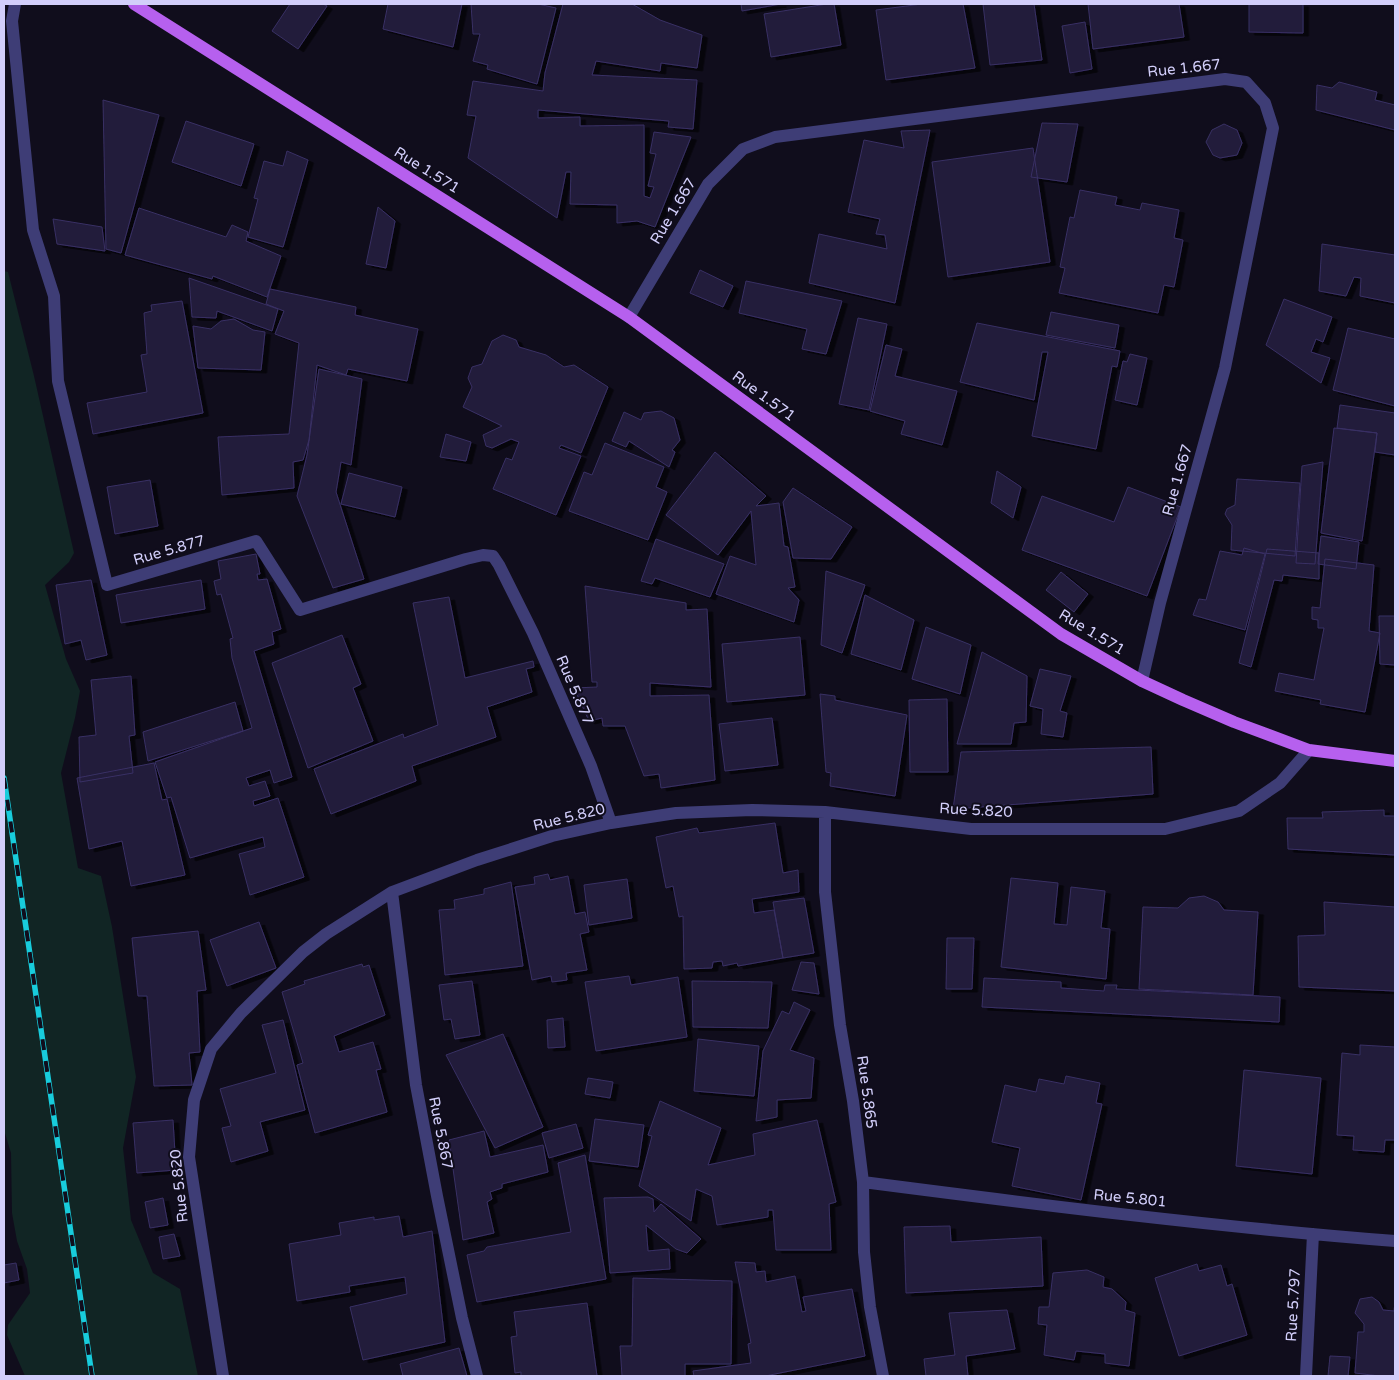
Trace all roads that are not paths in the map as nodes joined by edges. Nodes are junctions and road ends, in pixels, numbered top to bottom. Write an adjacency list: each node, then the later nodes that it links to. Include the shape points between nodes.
1 (15, 4): 8 (street, Rue 5.877, via 12,21 33,230 54,296 58,381 107,585 256,541 300,610 466,559 492,556 533,633 591,766)
2 (134, 4): 3 (main road, Rue 1.571)
3 (629, 317): 4 (main road, Rue 1.571, via 1061,634); 4 (street, Rue 1.667, via 708,184 743,148 775,137 1225,78 1246,82 1265,103 1273,128 1225,368)
4 (1142, 680): 5 (main road, Rue 1.571, via 1183,700)
5 (1309, 750): 6 (main road, Rue 1.571); 7 (street, Rue 5.820, via 1280,783 1239,811 1165,828 971,829)
6 (1395, 761)
7 (824, 812): 8 (street, Rue 5.820, via 676,813); 10 (street, Rue 5.865, via 825,892)
8 (611, 823): 9 (street, Rue 5.820, via 552,836)
9 (392, 892): 13 (street, Rue 5.820, via 303,952 241,1013 211,1049 194,1100 189,1157); 14 (street, Rue 5.867, via 416,1085 462,1318)
10 (863, 1182): 11 (street, Rue 5.801); 15 (street, Rue 5.865, via 864,1252)
11 (1313, 1234): 12 (street, Rue 5.801); 16 (street, Rue 5.797)
12 (1395, 1241)
13 (224, 1376)
14 (477, 1376)
15 (883, 1376)
16 (1306, 1376)

